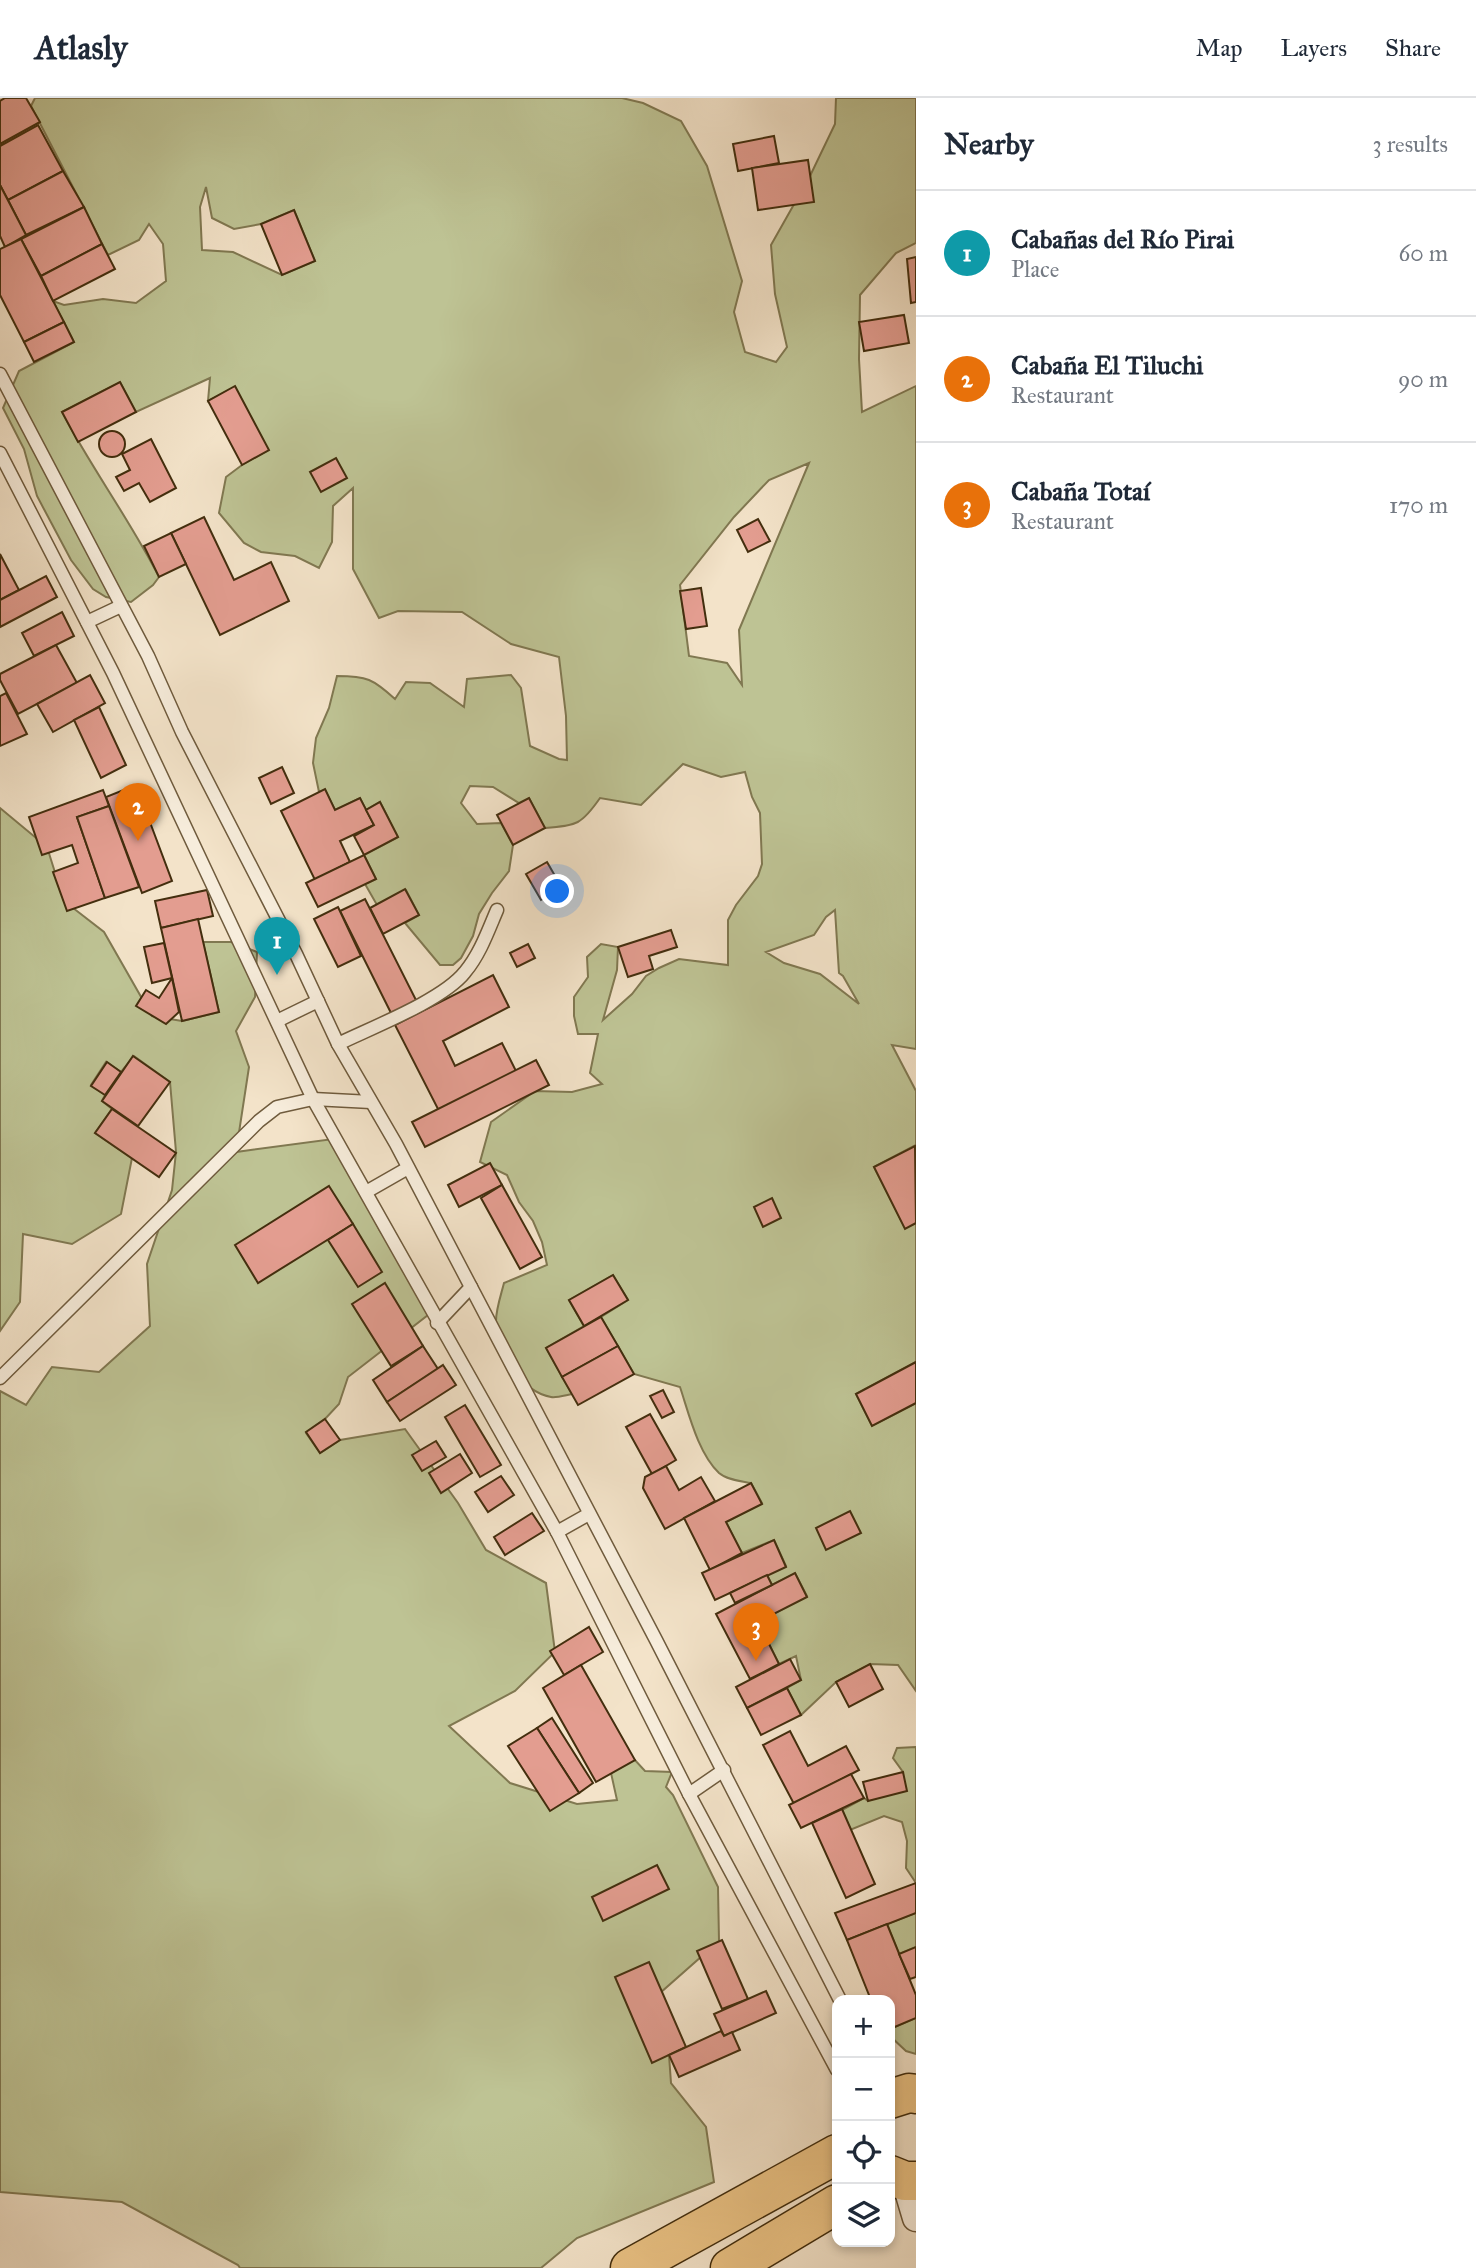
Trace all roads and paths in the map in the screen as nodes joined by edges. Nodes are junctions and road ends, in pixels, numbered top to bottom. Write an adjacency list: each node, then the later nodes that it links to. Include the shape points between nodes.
1 (0, 374): 3 (lane)
2 (0, 453): 4 (lane)
3 (121, 606): 4 (lane); 6 (lane)
4 (87, 622): 7 (lane)
5 (497, 910): 8 (lane, via 465,973 447,990)
6 (318, 1001): 7 (lane); 8 (lane)
7 (277, 1021): 9 (lane)
8 (338, 1044): 10 (lane)
9 (313, 1099): 10 (lane); 12 (lane); 15 (lane, via 277,1107 259,1121)
10 (371, 1102): 11 (lane)
11 (408, 1168): 12 (lane); 13 (lane)
12 (366, 1192): 14 (lane)
13 (471, 1287): 14 (lane); 16 (lane)
14 (437, 1323): 17 (lane)
15 (0, 1378)
16 (589, 1514): 17 (lane); 18 (lane)
17 (557, 1532): 19 (lane)
18 (724, 1770): 19 (lane); 20 (lane)
19 (689, 1794): 21 (lane)
20 (837, 1995)
21 (832, 2061)
22 (832, 2157): 26 (main road)
23 (904, 2179): 25 (street)
24 (832, 2207): 27 (main road)
25 (916, 2218)
26 (630, 2268)
27 (730, 2268)

